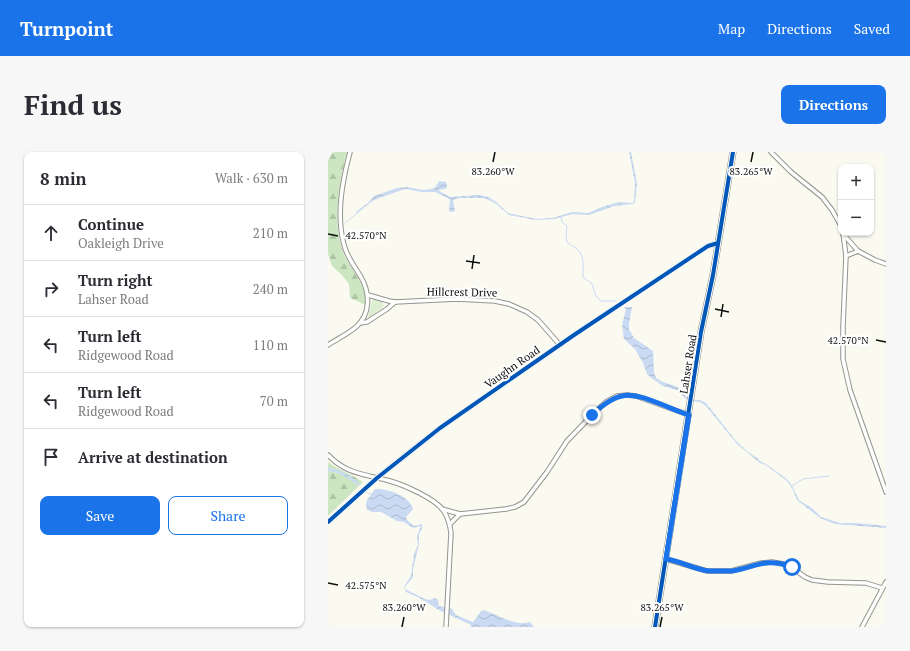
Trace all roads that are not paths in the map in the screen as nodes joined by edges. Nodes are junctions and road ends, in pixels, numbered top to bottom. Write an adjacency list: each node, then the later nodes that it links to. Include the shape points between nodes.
1 (350, 152): 11 (street, via 341,194 342,237 347,255 364,283)
2 (733, 152): 7 (street, Lahser Road)
3 (771, 152): 4 (street, via 822,197)
4 (838, 221)
5 (843, 236): 9 (street)
6 (846, 236): 8 (street)
7 (718, 243): 15 (street, Vaughn Road, via 708,246); 16 (street, Lahser Road)
8 (858, 251): 9 (street); 10 (street)
9 (846, 256): 19 (street, via 843,359 850,390)
10 (886, 264)
11 (368, 295): 12 (street, Hillcrest Drive); 13 (street, via 367,310)
12 (395, 302): 13 (street, via 367,322); 15 (street, Hillcrest Drive, via 457,299 505,303 533,316)
13 (360, 324): 14 (street)
14 (328, 345)
15 (560, 345): 18 (street, Vaughn Road, via 445,424)
16 (689, 415): 21 (street, via 636,396 613,398 597,410 567,441 524,502 506,509); 24 (street, Lahser Road)
17 (328, 455): 18 (street, via 344,468)
18 (377, 478): 20 (street, via 415,491); 22 (street, Vaughn Road)
19 (886, 492)
20 (442, 509): 21 (street); 23 (street)
21 (460, 514): 23 (street)
22 (328, 522)
23 (450, 524): 27 (street)
24 (666, 559): 26 (street, via 707,571 731,571 772,562 792,567 812,580 866,583); 28 (street, Lahser Road)
25 (886, 582): 26 (street)
26 (882, 588): 29 (street)
27 (446, 627)
28 (655, 627)
29 (862, 627)

